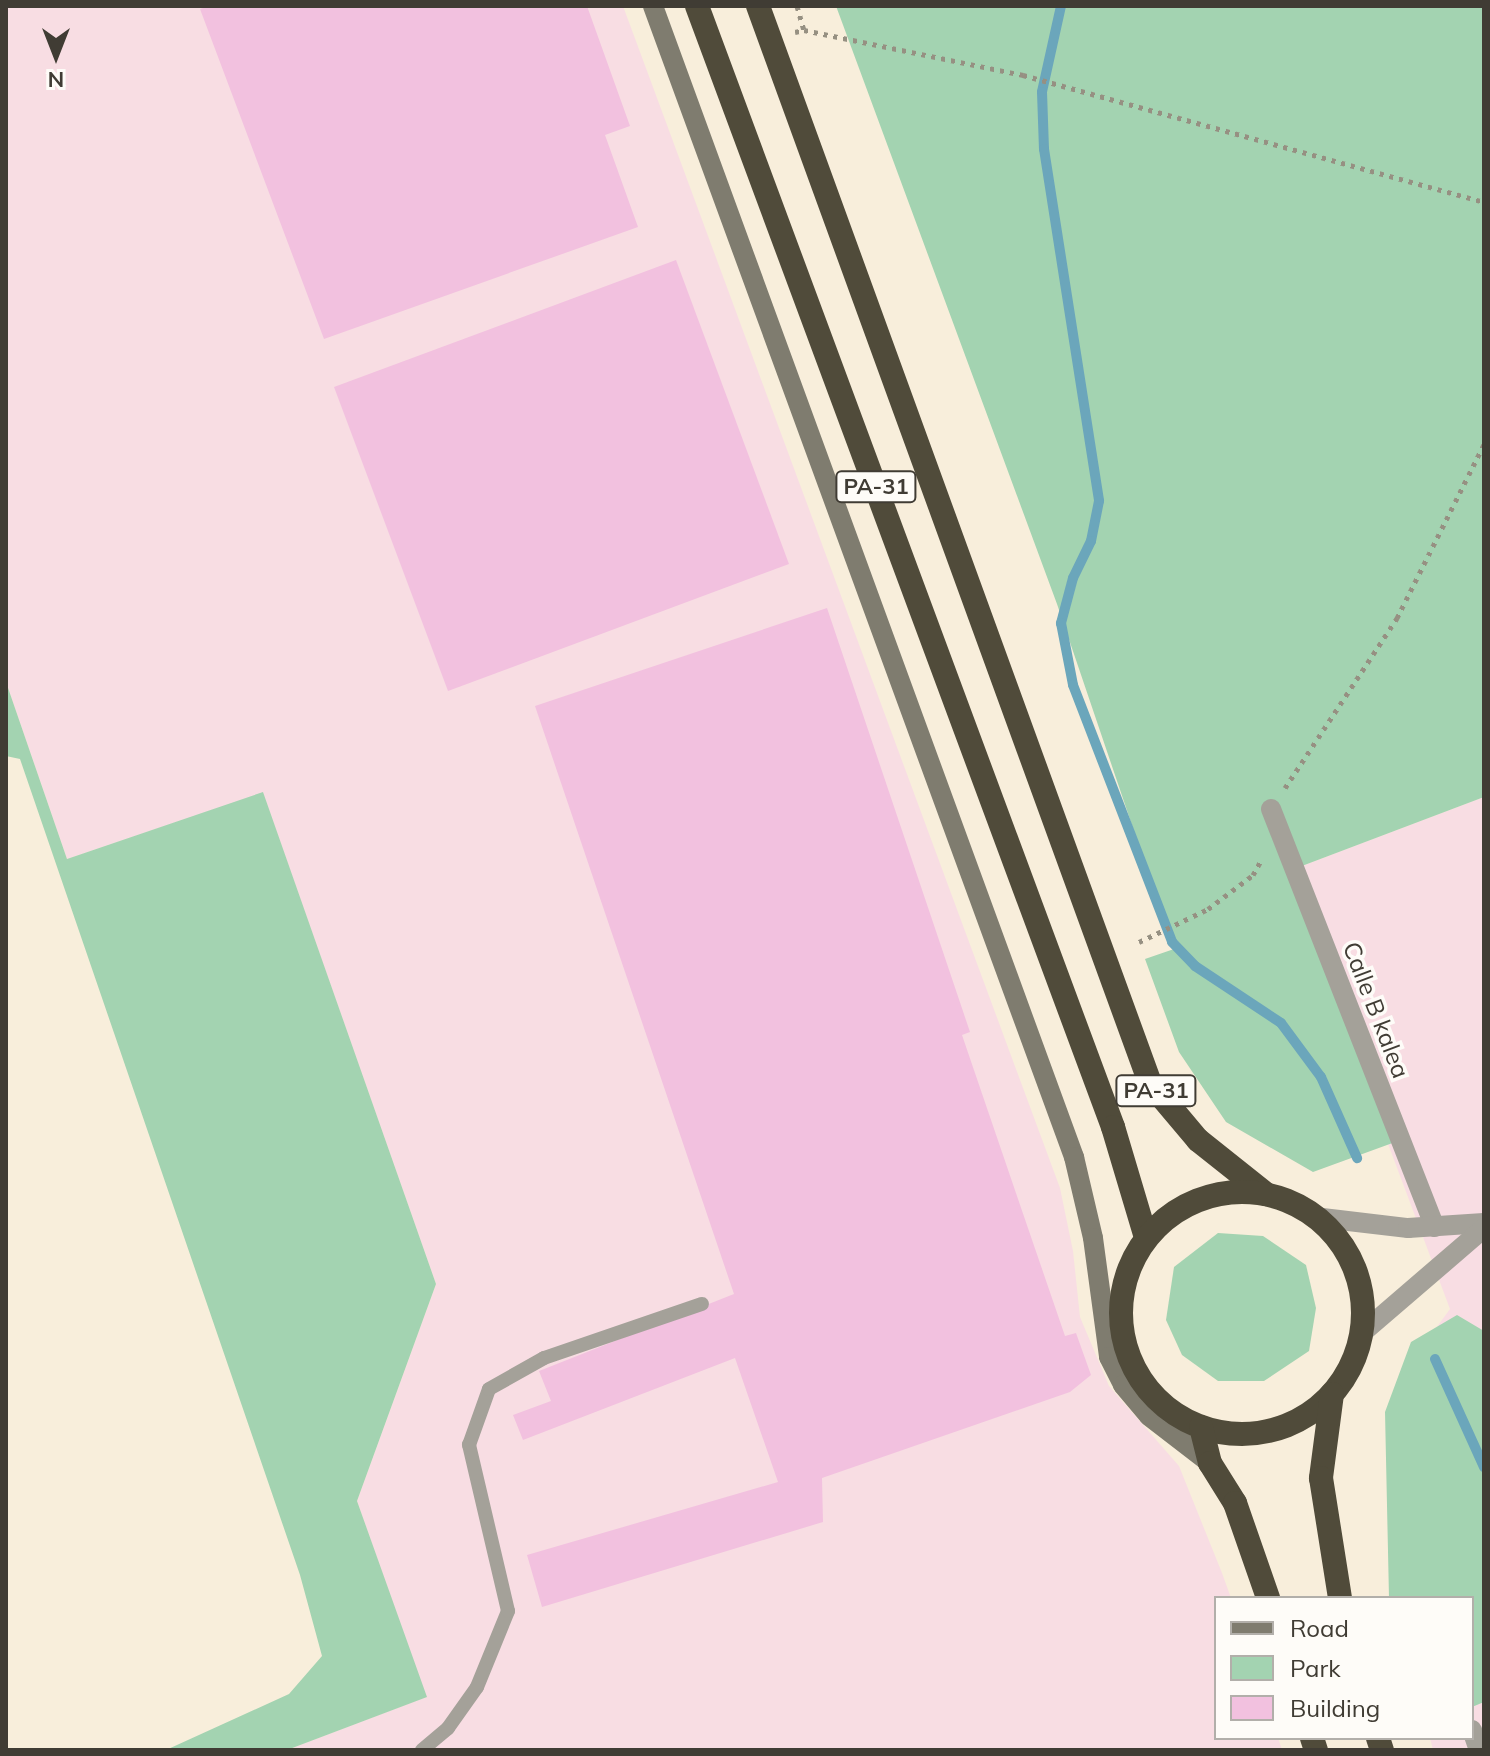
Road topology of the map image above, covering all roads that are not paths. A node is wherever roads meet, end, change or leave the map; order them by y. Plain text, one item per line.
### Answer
1 (653, 6) edge
2 (697, 6) edge
3 (758, 6) edge
4 (1271, 809) road end
5 (1266, 1194) junction
6 (1314, 1217) junction
7 (1484, 1225) edge
8 (1435, 1227) junction
9 (1146, 1238) junction
10 (702, 1304) dead end
11 (1362, 1333) junction
12 (1332, 1394) junction
13 (1201, 1427) junction
14 (1210, 1463) junction
15 (1267, 1596) edge
16 (1340, 1596) edge
17 (422, 1750) edge

1 - 14 street
2 - 9 highway, PA-31
3 - 5 highway, PA-31
4 - 8 street, Calle B kalea
5 - 6 highway, PA-31
5 - 9 highway, PA-31
6 - 8 street
6 - 11 highway, PA-31
7 - 8 street
7 - 11 street
9 - 13 highway, PA-31
10 - 17 lane
11 - 12 highway, PA-31
12 - 13 highway, PA-31
12 - 16 highway, PA-31
13 - 14 highway
14 - 15 highway

